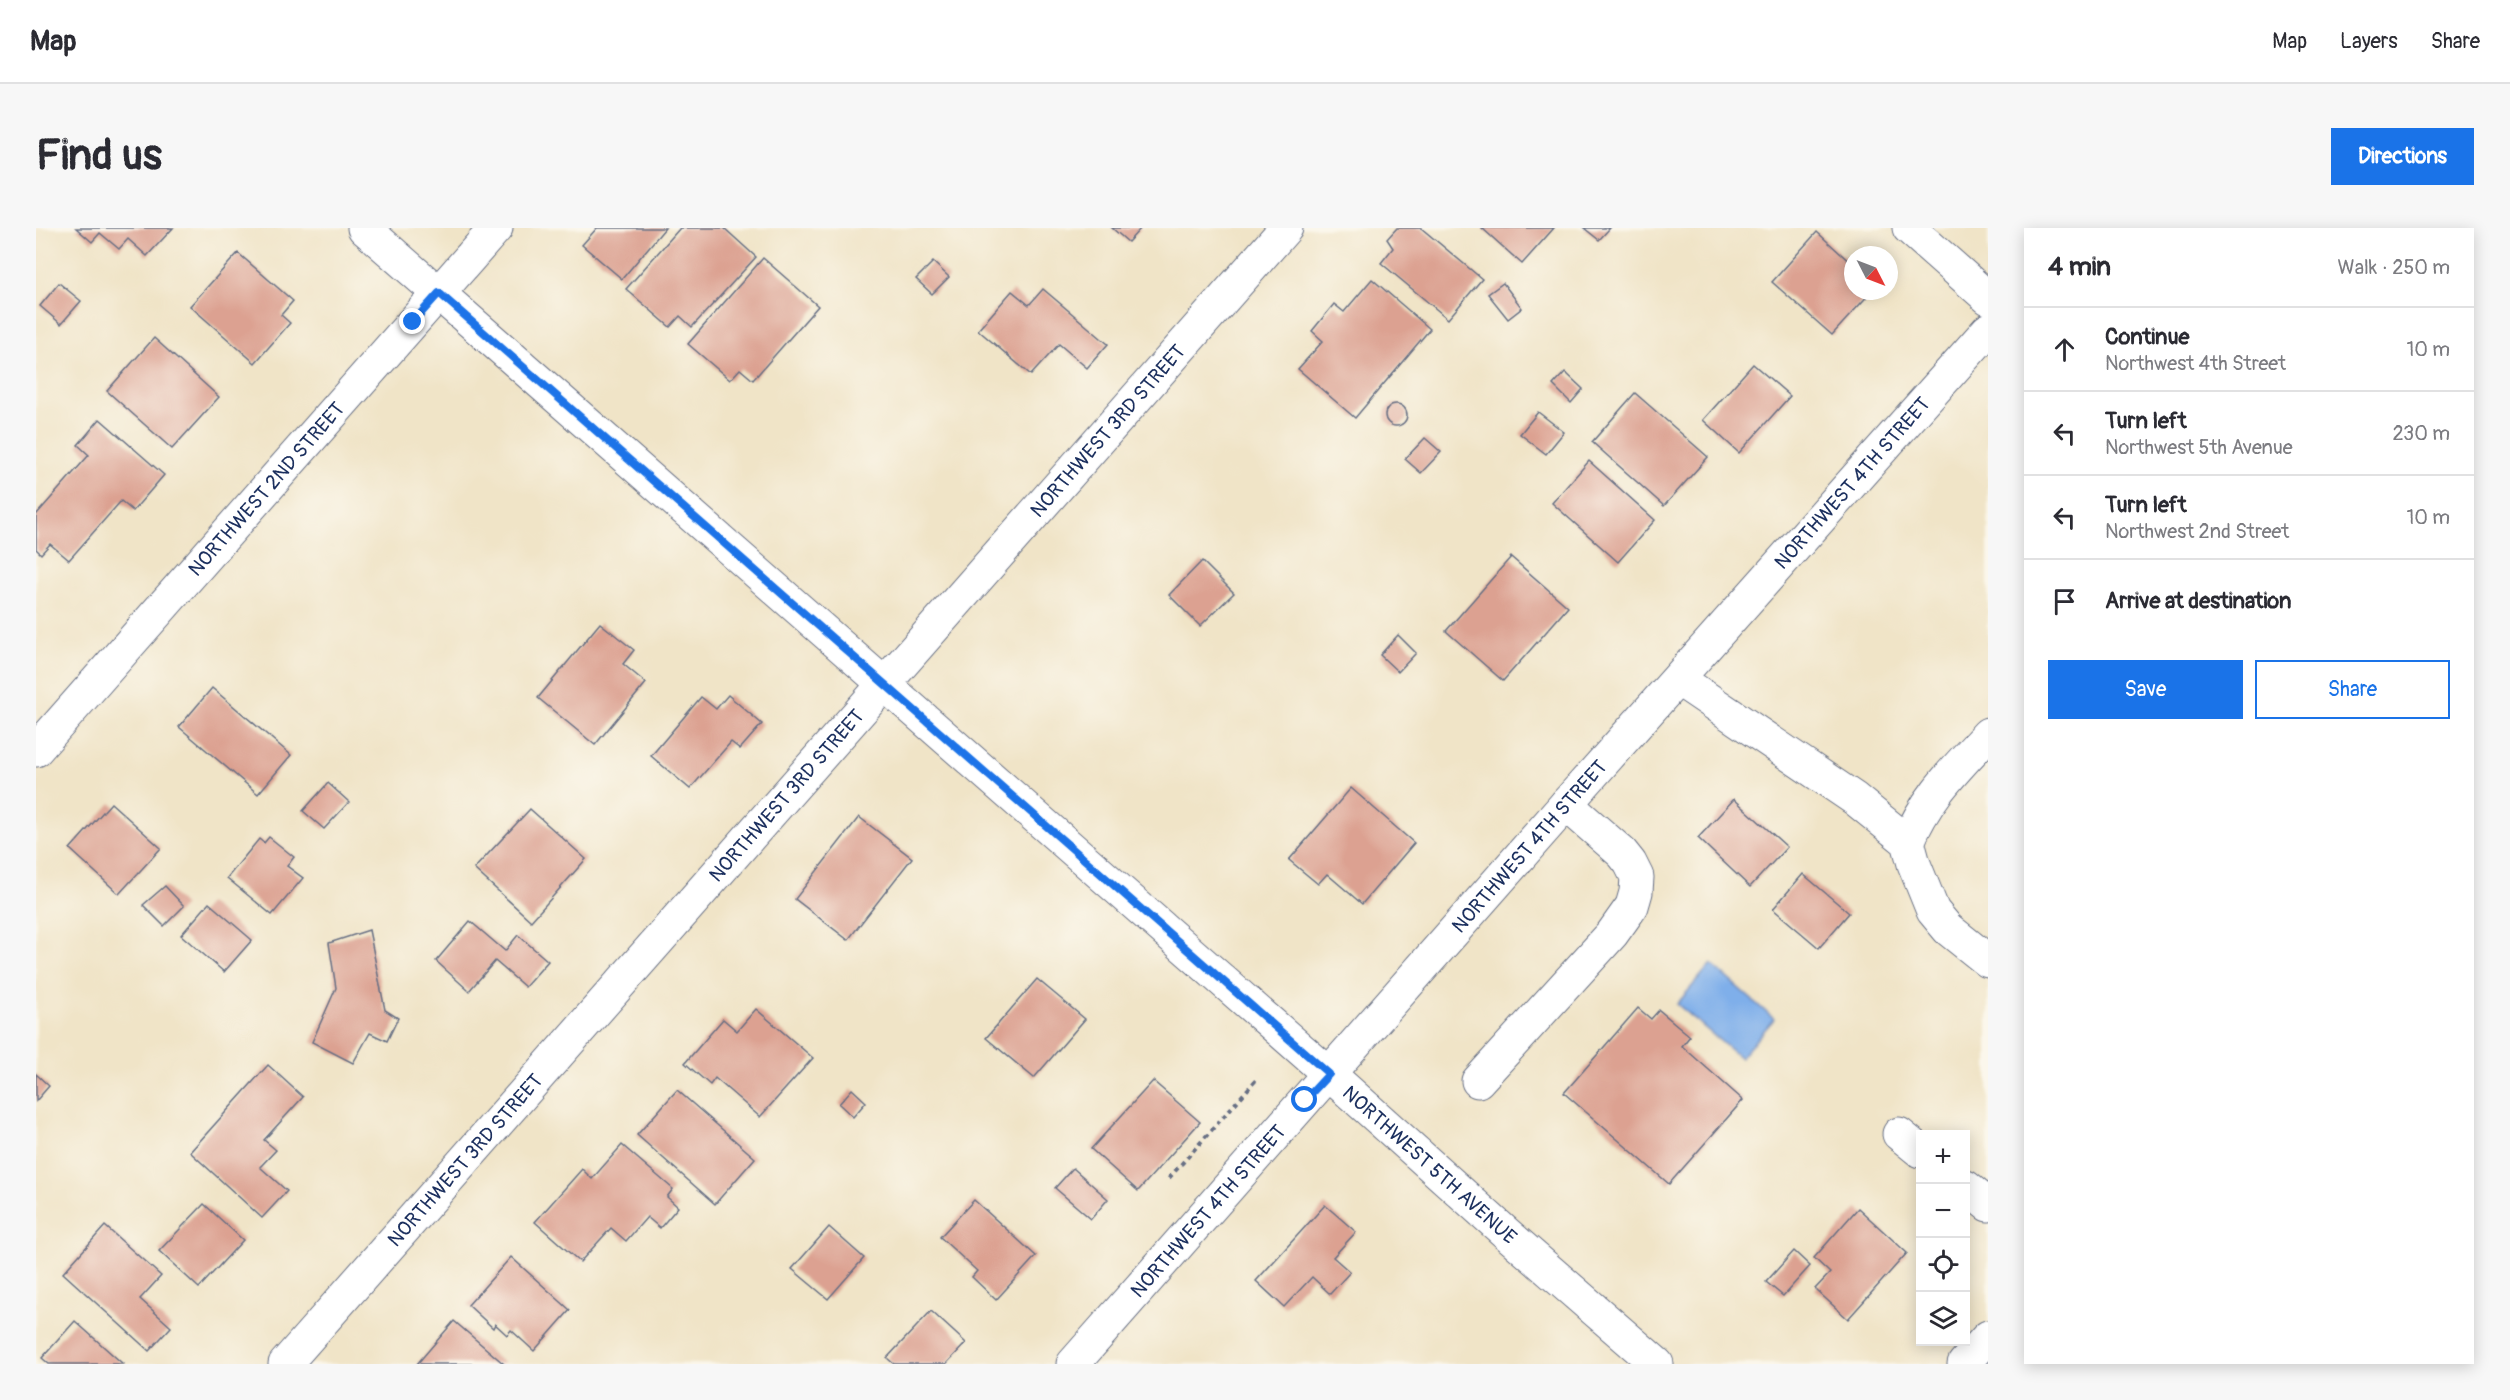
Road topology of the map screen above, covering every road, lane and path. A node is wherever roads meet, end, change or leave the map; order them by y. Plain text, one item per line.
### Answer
1 (364, 228) edge
2 (496, 228) edge
3 (1286, 228) edge
4 (1912, 229) edge
5 (439, 293) junction
6 (1988, 298) edge
7 (1988, 330) edge
8 (1678, 679) junction
9 (885, 685) junction
10 (1988, 734) edge
11 (36, 750) edge
12 (1566, 804) junction
13 (1908, 842) junction
14 (1988, 961) edge
15 (1329, 1074) junction
16 (1256, 1080) dead end
17 (1478, 1081) dead end
18 (1169, 1178) dead end
19 (1970, 1191) edge
20 (1988, 1205) edge
21 (1988, 1337) edge
22 (285, 1364) edge
23 (1073, 1364) edge
24 (1656, 1364) edge
25 (1964, 1364) edge

1 - 5 street, NORTHWEST 5TH AVENUE
2 - 5 street, NORTHWEST 2ND STREET
3 - 9 street, NORTHWEST 3RD STREET
4 - 6 street
5 - 9 street, NORTHWEST 5TH AVENUE
5 - 11 street, NORTHWEST 2ND STREET
7 - 8 street, NORTHWEST 4TH STREET
8 - 12 street, NORTHWEST 4TH STREET
8 - 13 street
9 - 15 street, NORTHWEST 5TH AVENUE
9 - 22 street, NORTHWEST 3RD STREET
10 - 13 street
12 - 15 street, NORTHWEST 4TH STREET
12 - 17 street
13 - 14 street
15 - 23 street, NORTHWEST 4TH STREET
15 - 24 street, NORTHWEST 5TH AVENUE
16 - 18 path
19 - 20 street
21 - 25 street

